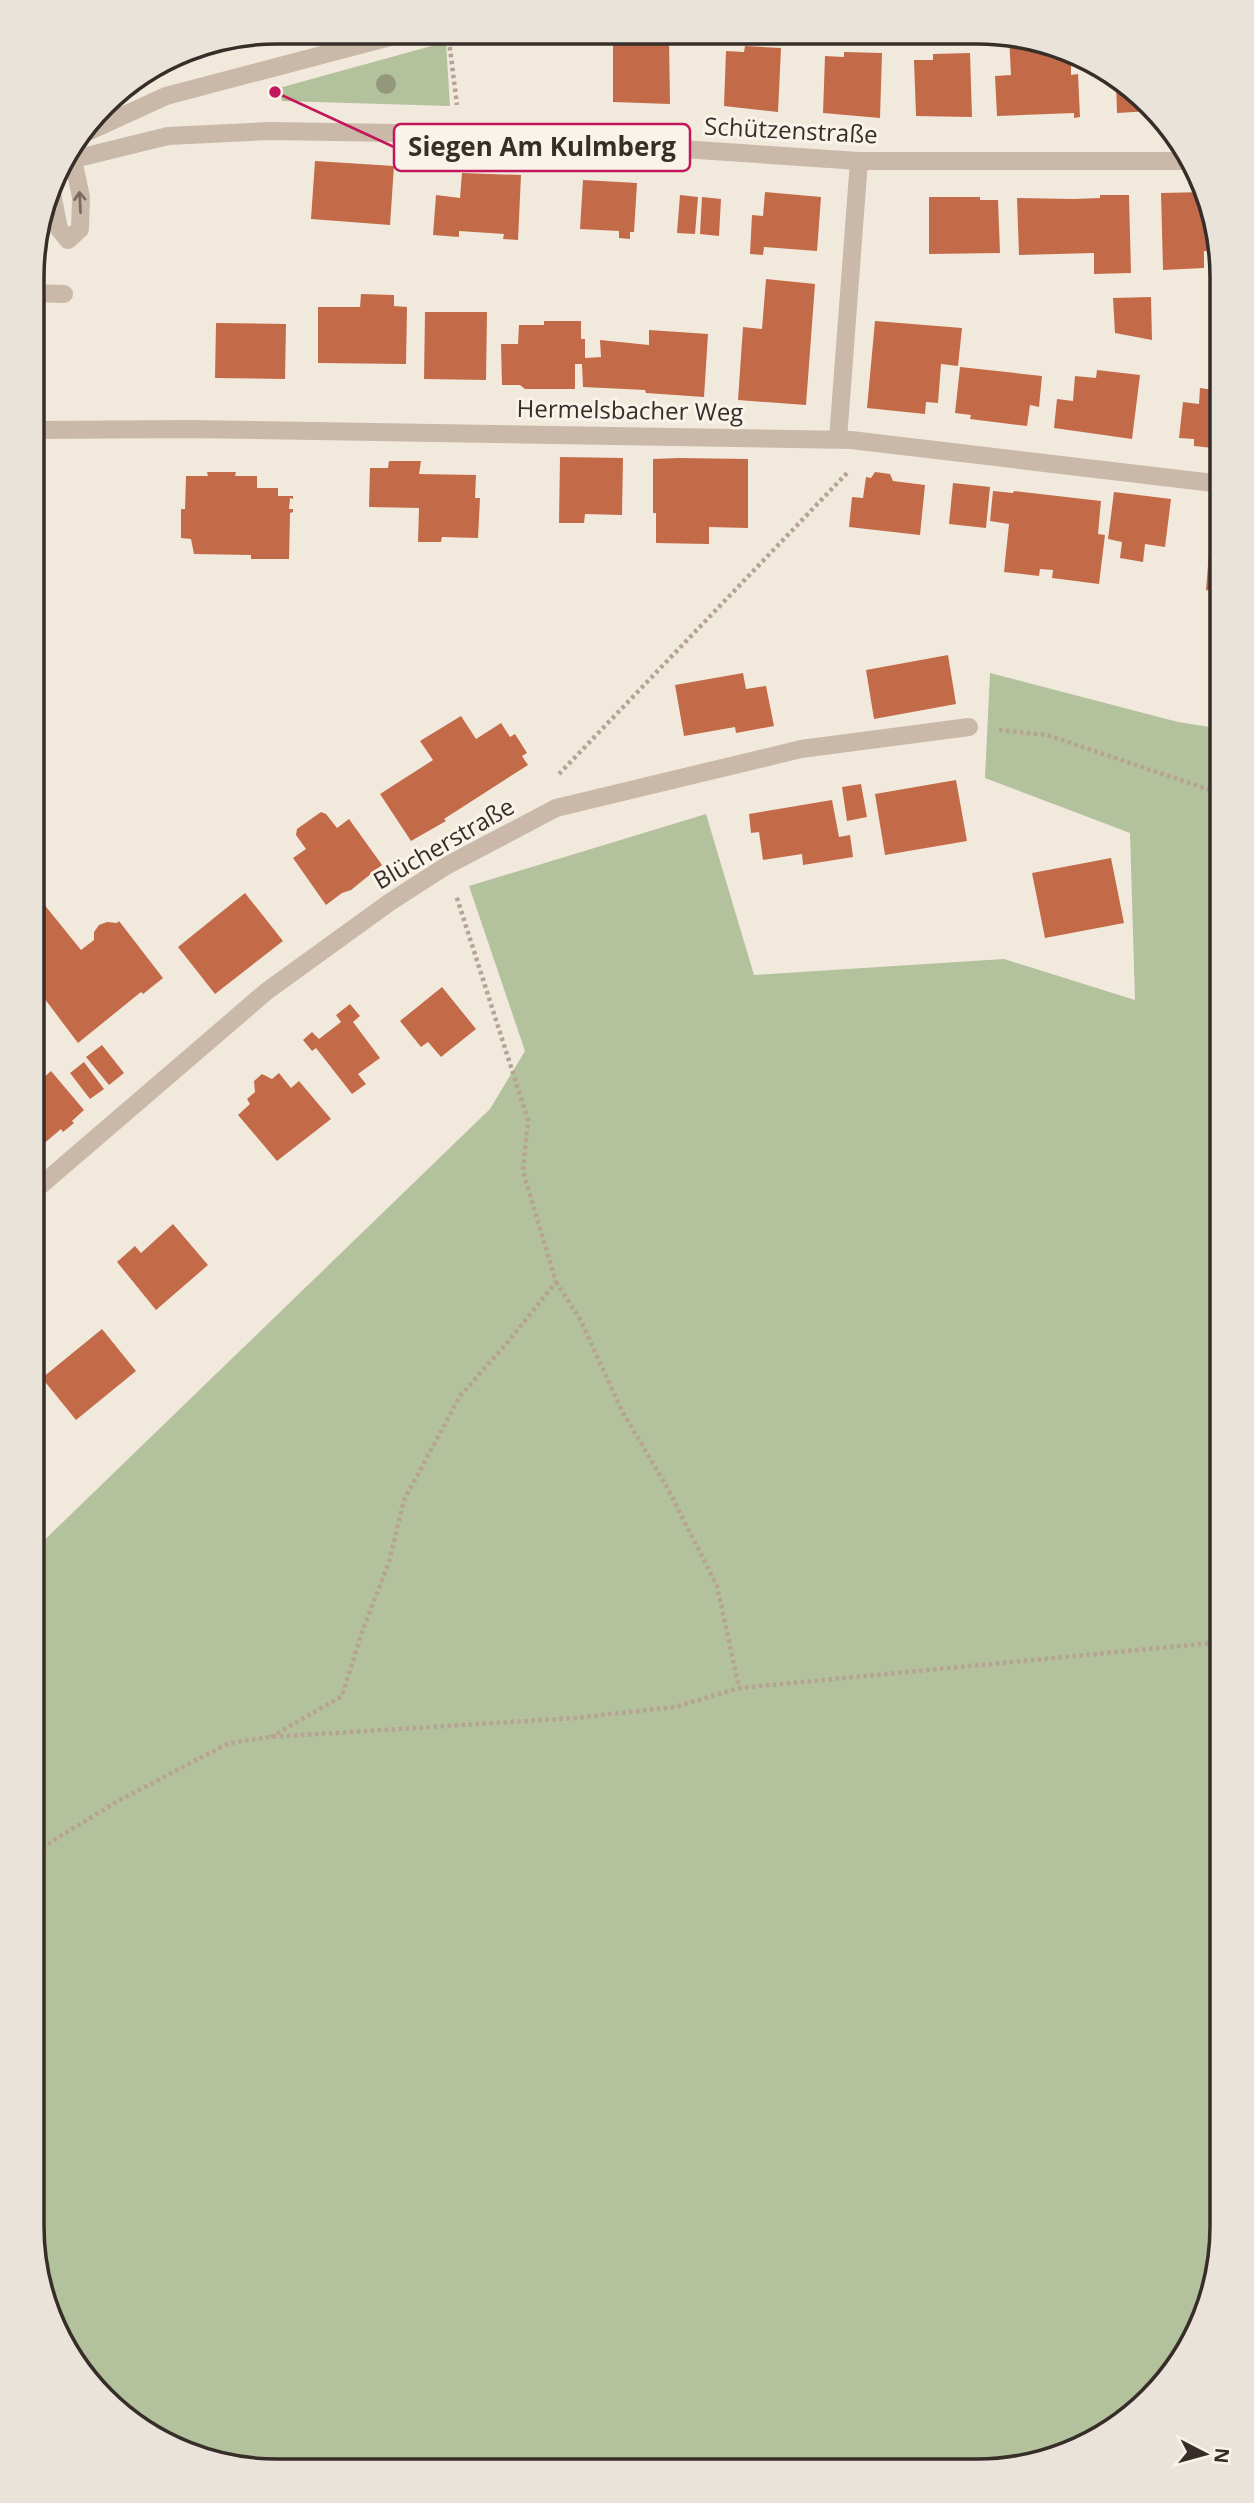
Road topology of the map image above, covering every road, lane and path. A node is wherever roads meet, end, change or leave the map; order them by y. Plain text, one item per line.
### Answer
1 (364, 44) edge
2 (449, 44) edge
3 (99, 126) edge
4 (461, 134) junction
5 (76, 158) edge
6 (859, 161) junction
7 (1179, 161) edge
8 (70, 170) edge
9 (55, 207) edge
10 (44, 293) edge
11 (64, 294) dead end
12 (44, 430) edge
13 (845, 439) junction
14 (1210, 483) edge
15 (969, 727) joint
16 (1210, 790) edge
17 (556, 808) junction
18 (460, 905) dead end
19 (44, 1183) edge
20 (556, 1282) junction
21 (1210, 1643) edge
22 (739, 1688) junction
23 (270, 1737) junction
24 (44, 1847) edge

1 - 3 street
2 - 4 path
4 - 5 street, Schützenstraße
4 - 6 street, Schützenstraße
6 - 7 street, Schützenstraße
6 - 13 street
9 -> 8 street
10 - 11 street
12 - 13 street, Hermelsbacher Weg
13 - 14 street, Hermelsbacher Weg
13 - 17 path
15 - 16 path
15 - 17 street, Blücherstraße
17 - 19 street, Blücherstraße
18 - 20 path
20 - 22 path
20 - 23 path
21 - 22 path
22 - 23 path
23 - 24 path

